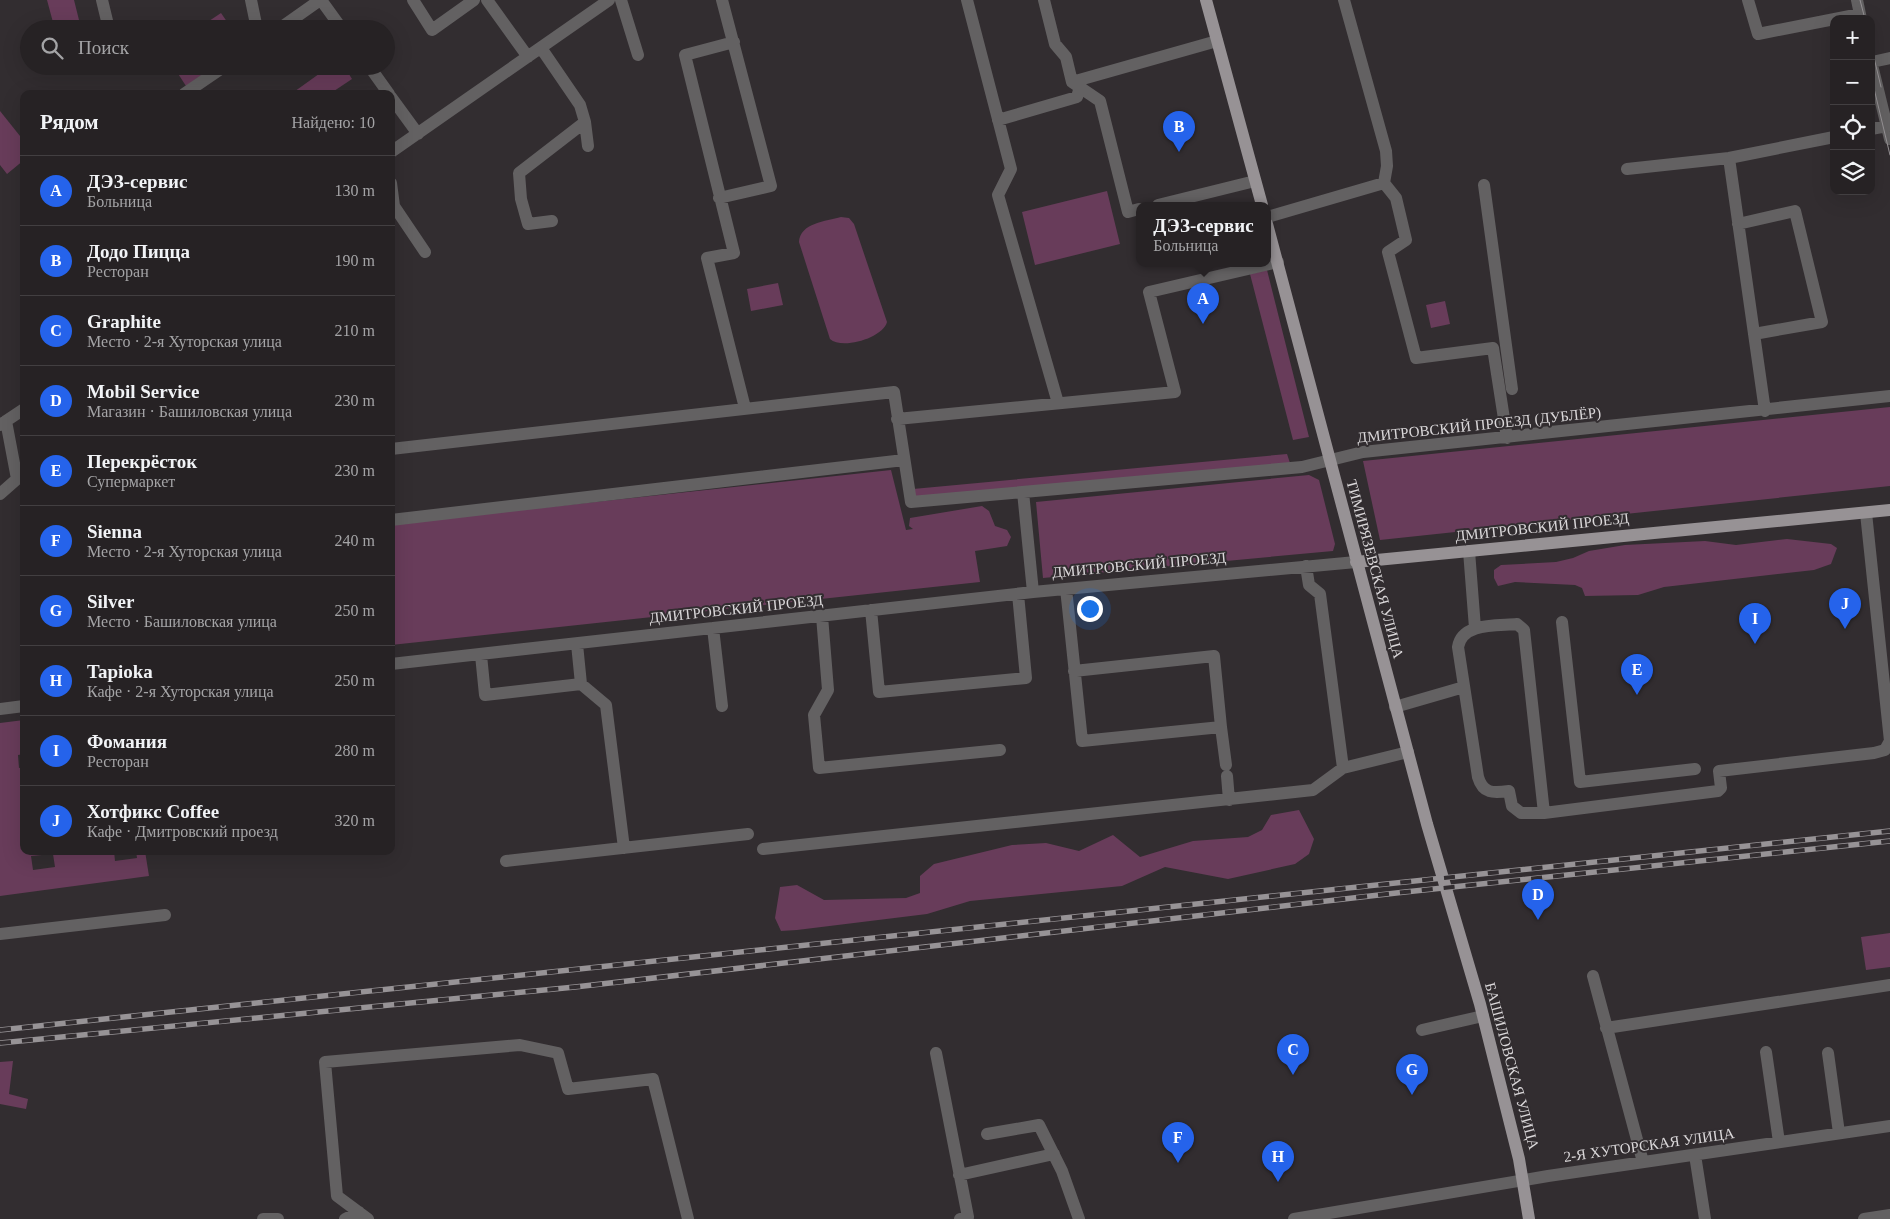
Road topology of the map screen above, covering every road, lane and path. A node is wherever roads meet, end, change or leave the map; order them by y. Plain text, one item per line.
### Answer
1 (102, 0) edge
2 (251, 0) edge
3 (320, 0) edge
4 (413, 0) edge
5 (474, 0) edge
6 (487, 0) edge
7 (609, 0) edge
8 (620, 0) edge
9 (722, 0) edge
10 (967, 0) edge
11 (1044, 0) edge
12 (1206, 0) edge
13 (1344, 0) edge
14 (1748, 0) edge
15 (1857, 0) edge
16 (1861, 15) edge
17 (107, 20) edge
18 (255, 20) edge
19 (292, 20) edge
20 (335, 20) edge
21 (1830, 21) edge
22 (1217, 41) junction
23 (734, 42) junction
24 (541, 48) junction
25 (638, 55) dead end
26 (528, 57) junction
27 (1890, 58) edge
28 (1875, 61) edge
29 (212, 75) edge
30 (376, 75) edge
31 (1875, 78) edge
32 (1076, 85) junction
33 (190, 90) edge
34 (386, 90) edge
35 (395, 102) edge
36 (998, 120) junction
37 (585, 122) junction
38 (1887, 126) junction
39 (1875, 128) edge
40 (418, 134) junction
41 (1830, 138) edge
42 (1890, 139) edge
43 (588, 146) dead end
44 (395, 149) edge
45 (1729, 158) junction
46 (1627, 169) dead end
47 (1255, 181) junction
48 (1384, 182) junction
49 (1484, 185) dead end
50 (719, 198) junction
51 (1212, 200) edge
52 (1190, 202) edge
53 (1261, 202) edge
54 (395, 207) edge
55 (1136, 210) edge
56 (1271, 216) edge
57 (552, 221) dead end
58 (1738, 224) junction
59 (1271, 238) edge
60 (425, 252) dead end
61 (1278, 262) junction
62 (1271, 263) edge
63 (1231, 268) edge
64 (1754, 334) junction
65 (1512, 389) dead end
66 (1890, 396) edge
67 (1058, 403) junction
68 (745, 408) junction
69 (1766, 411) junction
70 (20, 412) edge
71 (897, 419) junction
72 (3, 423) edge
73 (1507, 438) junction
74 (395, 449) edge
75 (904, 460) junction
76 (1329, 461) junction
77 (1023, 492) junction
78 (0, 494) edge
79 (1890, 510) edge
80 (1866, 513) junction
81 (395, 520) edge
82 (1469, 551) junction
83 (1356, 562) junction
84 (1306, 566) junction
85 (1066, 589) junction
86 (1033, 592) junction
87 (1018, 594) junction
88 (871, 610) junction
89 (822, 616) junction
90 (1562, 622) dead end
91 (713, 628) junction
92 (1475, 628) junction
93 (1885, 635) edge
94 (577, 644) junction
95 (481, 654) junction
96 (395, 664) edge
97 (1074, 671) junction
98 (581, 684) junction
99 (1464, 687) junction
100 (20, 706) edge
101 (722, 706) dead end
102 (1395, 707) junction
103 (0, 709) edge
104 (1222, 727) junction
105 (1000, 750) dead end
106 (1408, 752) junction
107 (1343, 768) junction
108 (1695, 769) dead end
109 (1229, 800) junction
110 (1544, 813) junction
111 (748, 834) dead end
112 (624, 848) junction
113 (763, 849) dead end
114 (506, 861) dead end
115 (165, 915) dead end
116 (1456, 922) joint
117 (0, 934) edge
118 (1593, 976) dead end
119 (1890, 985) edge
120 (1482, 1016) junction
121 (1606, 1028) junction
122 (1422, 1030) dead end
123 (1766, 1052) dead end
124 (936, 1053) dead end
125 (1828, 1053) dead end
126 (1890, 1126) edge
127 (987, 1134) dead end
128 (1839, 1134) junction
129 (1779, 1142) junction
130 (1054, 1154) junction
131 (1696, 1155) junction
132 (1643, 1162) junction
133 (959, 1175) junction
134 (1524, 1181) junction
135 (1890, 1215) edge
136 (363, 1216) edge
137 (263, 1219) edge
138 (278, 1219) edge
139 (345, 1219) edge
140 (688, 1219) edge
141 (960, 1219) edge
142 (1079, 1219) edge
143 (1294, 1219) edge
144 (1528, 1219) edge
145 (1705, 1219) edge
146 (1864, 1219) edge

1 - 17 street
2 - 18 street
3 - 19 street
3 - 20 street
4 - 5 street
6 - 26 street
7 - 24 street
8 - 25 street
9 - 23 street
10 - 36 street
11 - 32 street
12 - 22 main road
13 - 48 street
14 - 21 street
15 - 16 street
22 - 32 street
22 - 47 main road
23 - 50 street
23 - 50 street
24 - 26 street
24 - 37 street
26 - 40 street
27 - 28 street
29 - 33 street
30 - 34 street
31 - 38 street
32 - 36 street
32 - 55 street
35 - 40 street
36 - 67 street
37 - 43 street
37 - 57 street
38 - 39 street
38 - 42 street
40 - 44 street
41 - 45 street
45 - 46 street
45 - 58 street
47 - 51 street
47 - 53 main road
48 - 56 street
48 - 73 street
49 - 65 street
50 - 68 street
51 - 52 street
54 - 60 street
58 - 64 street
58 - 64 street
59 - 61 main road, ТИМИРЯЗЕВСКАЯ УЛИЦА
61 - 62 street
61 - 76 main road, ТИМИРЯЗЕВСКАЯ УЛИЦА
63 - 67 street
64 - 69 street
66 - 69 street, ДМИТРОВСКИЙ ПРОЕЗД (ДУБЛЁР)
67 - 71 street
68 - 71 street
68 - 74 street
69 - 73 street, ДМИТРОВСКИЙ ПРОЕЗД (ДУБЛЁР)
70 - 72 street
71 - 75 street
72 - 78 street
73 - 76 street, ДМИТРОВСКИЙ ПРОЕЗД (ДУБЛЁР)
75 - 77 street, ДМИТРОВСКИЙ ПРОЕЗД (ДУБЛЁР)
75 - 81 street
76 - 77 street, ДМИТРОВСКИЙ ПРОЕЗД (ДУБЛЁР)
76 - 83 main road, ТИМИРЯЗЕВСКАЯ УЛИЦА
77 - 86 street
79 - 80 main road, ДМИТРОВСКИЙ ПРОЕЗД
80 - 82 main road, ДМИТРОВСКИЙ ПРОЕЗД
80 - 93 street
82 - 83 main road, ДМИТРОВСКИЙ ПРОЕЗД
82 - 92 street
83 - 84 street, ДМИТРОВСКИЙ ПРОЕЗД
83 - 102 main road, ТИМИРЯЗЕВСКАЯ УЛИЦА
84 - 85 street, ДМИТРОВСКИЙ ПРОЕЗД
84 - 107 street
85 - 86 street, ДМИТРОВСКИЙ ПРОЕЗД
85 - 97 street
86 - 87 street, ДМИТРОВСКИЙ ПРОЕЗД
87 - 88 street, ДМИТРОВСКИЙ ПРОЕЗД
87 - 88 street
88 - 89 street, ДМИТРОВСКИЙ ПРОЕЗД
89 - 91 street, ДМИТРОВСКИЙ ПРОЕЗД
89 - 105 street
90 - 108 street
91 - 94 street, ДМИТРОВСКИЙ ПРОЕЗД
91 - 101 street
92 - 99 street
92 - 110 street
93 - 110 street
94 - 95 street, ДМИТРОВСКИЙ ПРОЕЗД
94 - 98 street
95 - 96 street, ДМИТРОВСКИЙ ПРОЕЗД
95 - 98 street
97 - 104 street
97 - 104 street
98 - 112 street
99 - 102 street
99 - 110 street
100 - 103 street
102 - 106 main road, ТИМИРЯЗЕВСКАЯ УЛИЦА
104 - 109 street
106 - 107 street
106 - 116 main road, ТИМИРЯЗЕВСКАЯ УЛИЦА
107 - 109 street
109 - 113 street
111 - 112 street
112 - 114 street
115 - 117 street
116 - 120 main road, БАШИЛОВСКАЯ УЛИЦА
118 - 121 street
119 - 121 street
120 - 122 street
120 - 134 main road, БАШИЛОВСКАЯ УЛИЦА
121 - 132 street
123 - 129 street
124 - 133 street
125 - 128 street
126 - 128 street, 2-Я ХУТОРСКАЯ УЛИЦА
127 - 130 street
128 - 129 street, 2-Я ХУТОРСКАЯ УЛИЦА
129 - 131 street, 2-Я ХУТОРСКАЯ УЛИЦА
130 - 133 street
130 - 142 street
131 - 132 street, 2-Я ХУТОРСКАЯ УЛИЦА
131 - 145 street
132 - 134 street, 2-Я ХУТОРСКАЯ УЛИЦА
133 - 141 street
134 - 143 street, 2-Я ХУТОРСКАЯ УЛИЦА
134 - 144 main road, БАШИЛОВСКАЯ УЛИЦА
135 - 146 street
136 - 139 street
136 - 140 street
137 - 138 street

